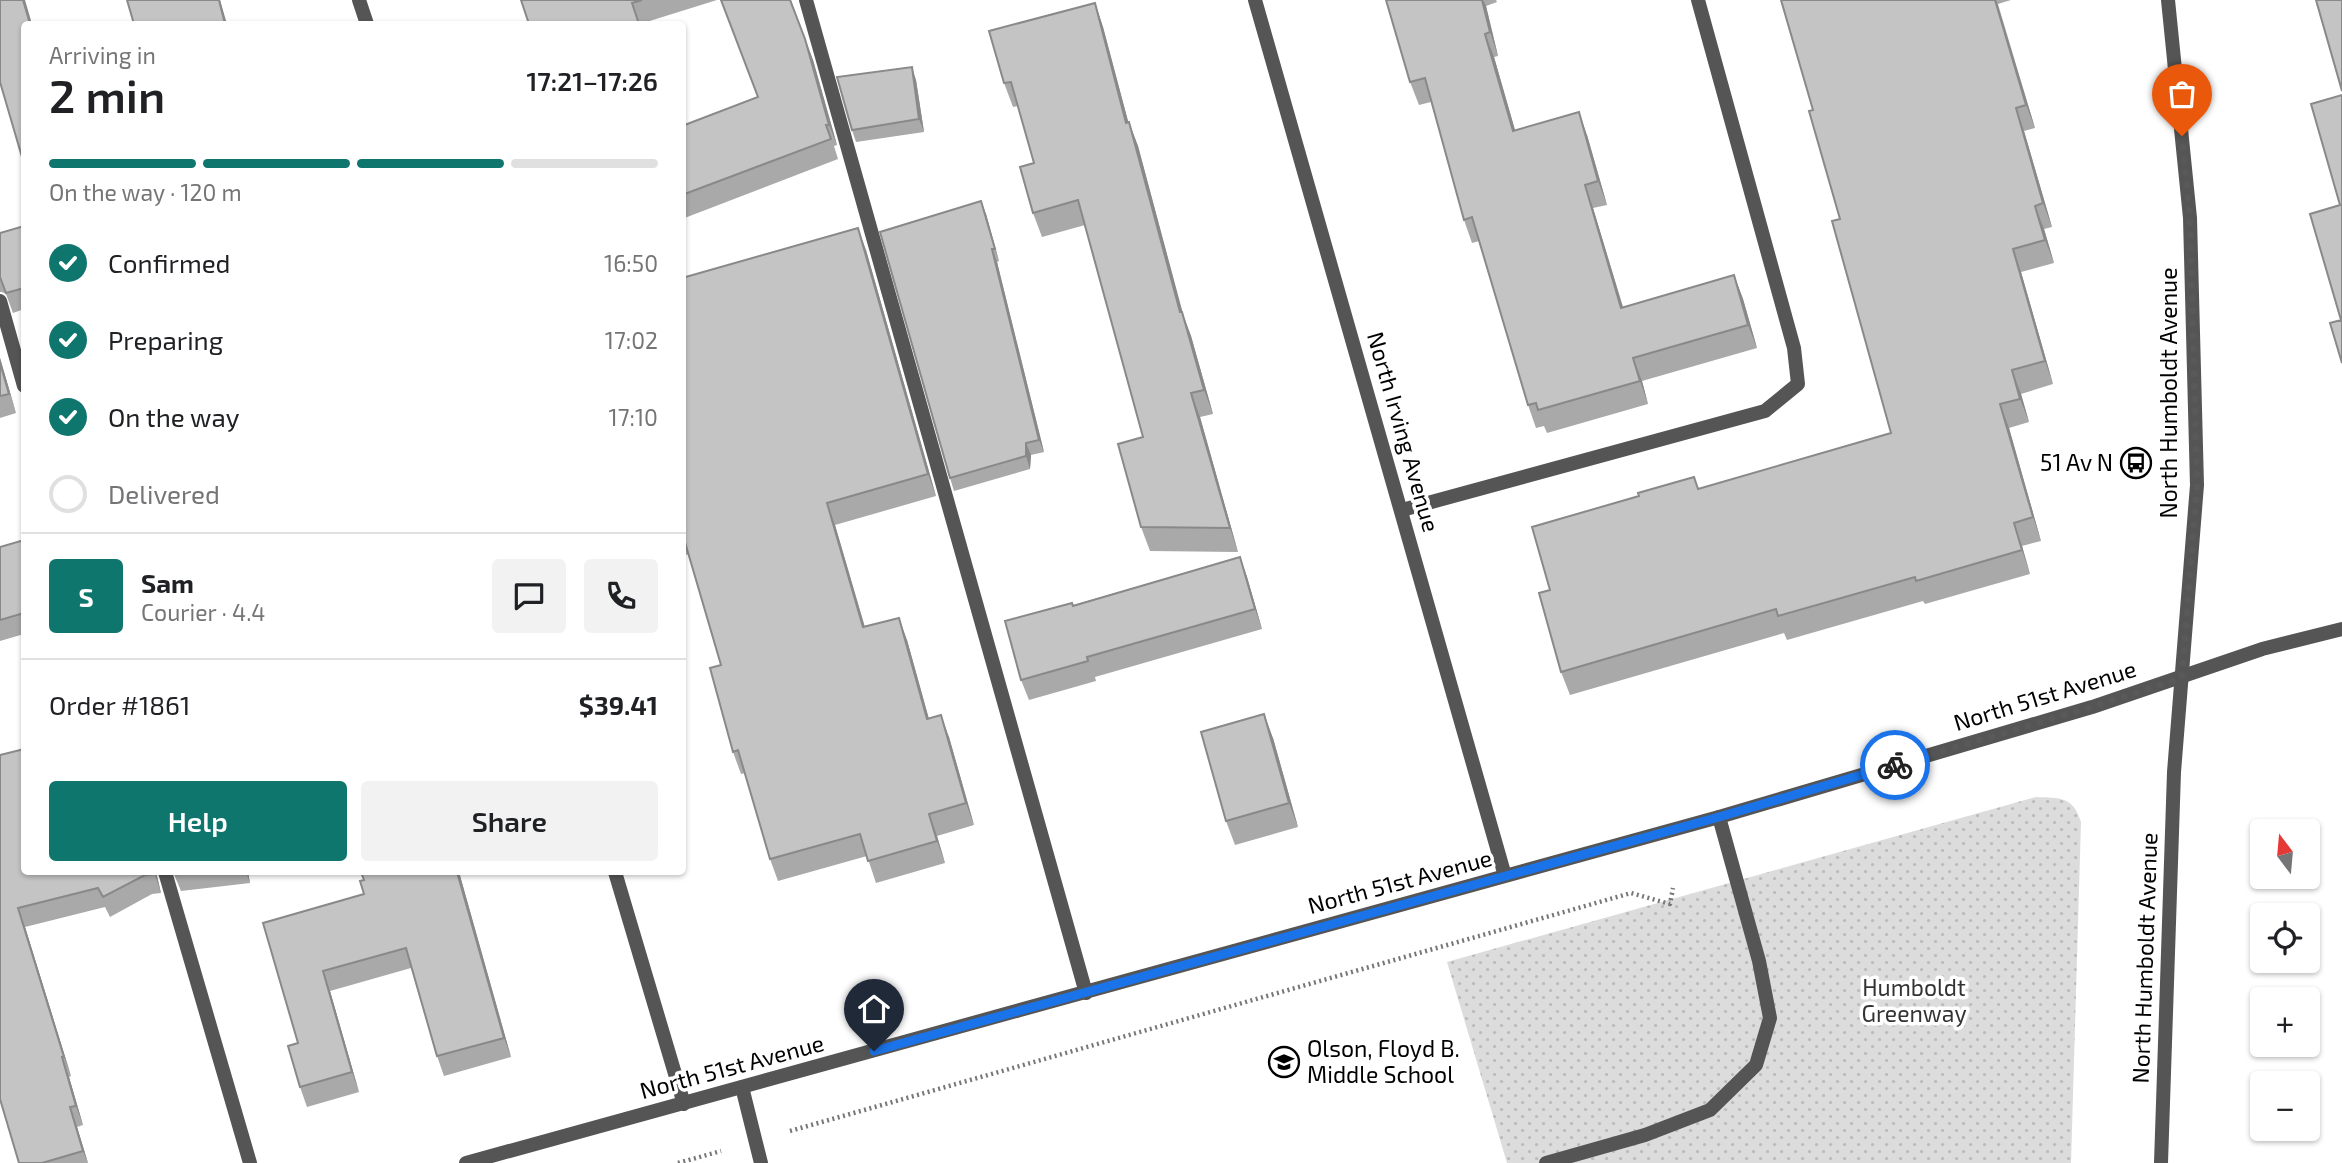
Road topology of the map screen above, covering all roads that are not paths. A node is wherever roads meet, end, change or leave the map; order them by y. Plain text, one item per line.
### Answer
1 (359, 0) edge
2 (806, 0) edge
3 (1255, 0) edge
4 (1698, 0) edge
5 (2168, 0) edge
6 (365, 21) edge
7 (0, 301) edge
8 (21, 375) edge
9 (1402, 510) junction
10 (2342, 629) edge
11 (2182, 678) junction
12 (1719, 817) junction
13 (166, 875) edge
14 (616, 875) edge
15 (1505, 876) junction
16 (1086, 993) junction
17 (742, 1087) junction
18 (684, 1104) junction
19 (250, 1163) edge
20 (466, 1163) edge
21 (761, 1163) edge
22 (1546, 1163) edge
23 (2161, 1163) edge

1 - 6 street
2 - 16 street
3 - 9 street, North Irving Avenue
4 - 9 street
5 - 11 street, North Humboldt Avenue
7 - 8 street
9 - 15 street, North Irving Avenue
10 - 11 street, North 51st Avenue
11 - 12 street, North 51st Avenue
11 - 23 street, North Humboldt Avenue
12 - 15 street, North 51st Avenue
12 - 22 street
13 - 19 street
14 - 18 street
15 - 16 street, North 51st Avenue
16 - 17 street, North 51st Avenue
17 - 18 street, North 51st Avenue
17 - 21 street
18 - 20 street, North 51st Avenue

